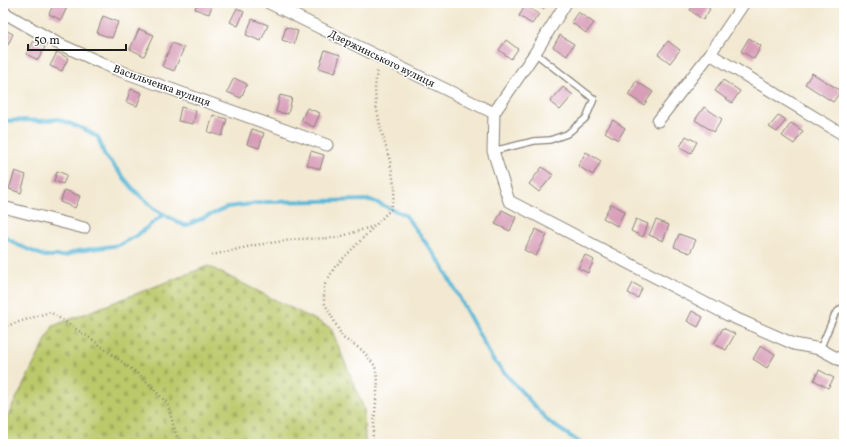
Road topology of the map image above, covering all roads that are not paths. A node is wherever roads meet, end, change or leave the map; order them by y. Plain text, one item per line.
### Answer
1 (269, 3) edge
2 (566, 3) edge
3 (744, 3) edge
4 (3, 12) edge
5 (535, 54) junction
6 (710, 54) junction
7 (494, 113) junction
8 (658, 121) dead end
9 (844, 135) edge
10 (327, 145) dead end
11 (493, 151) junction
12 (3, 207) edge
13 (84, 228) dead end
14 (844, 306) edge
15 (820, 349) junction
16 (844, 362) edge

1 - 7 street, Дзержинського вулиця
2 - 5 street
3 - 6 street
4 - 10 street, Васильченка вулиця
5 - 7 street
5 - 11 lane
6 - 8 street
6 - 9 street
7 - 11 street
11 - 15 street
12 - 13 street
14 - 15 lane
15 - 16 street

